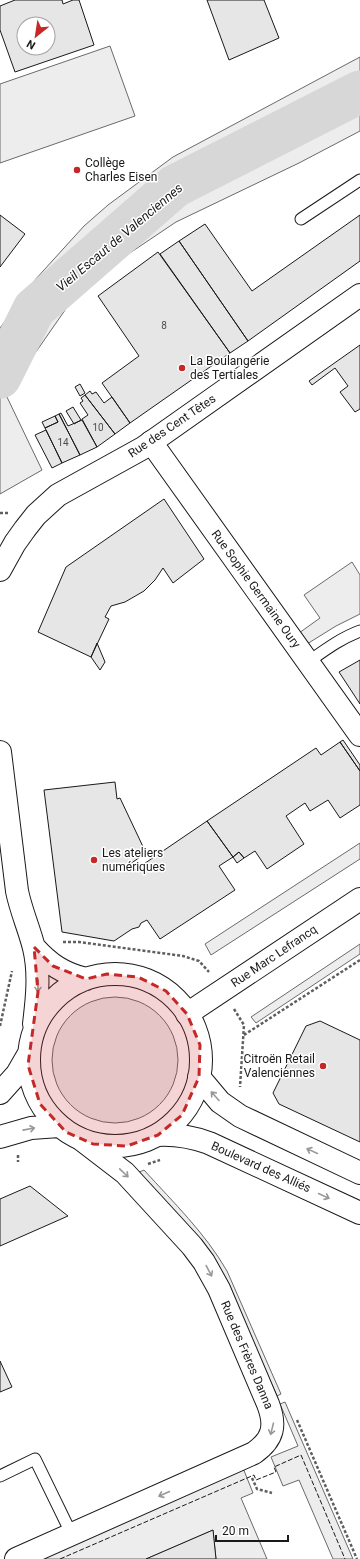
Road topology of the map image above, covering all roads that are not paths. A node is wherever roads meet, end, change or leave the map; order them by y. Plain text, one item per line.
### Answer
1 (360, 180) edge
2 (301, 220) dead end
3 (360, 295) edge
4 (151, 442) junction
5 (0, 570) edge
6 (360, 631) edge
7 (308, 662) junction
8 (360, 735) edge
9 (0, 752) edge
10 (360, 899) edge
11 (34, 948) junction
12 (86, 979) junction
13 (187, 1014) junction
14 (33, 1032) junction
15 (28, 1055) junction
16 (199, 1077) junction
17 (0, 1093) edge
18 (59, 1126) junction
19 (158, 1135) junction
20 (0, 1137) edge
21 (82, 1140) junction
22 (360, 1173) edge
23 (360, 1212) edge
24 (0, 1476) edge
25 (72, 1535) junction
26 (16, 1559) edge

1 - 2 lane
3 - 4 main road, Rue des Cent Têtes
4 - 5 main road, Rue des Cent Têtes
4 - 7 main road, Rue Sophie Germaine Oury
6 - 7 lane
7 - 8 main road, Rue Sophie Germaine Oury
9 - 11 main road
10 - 13 main road, Rue Marc Lefrancq
11 - 12 main road
11 -> 14 main road
12 - 13 main road
12 - 14 main road
13 - 16 main road
14 - 15 main road
15 - 17 main road
15 - 18 main road
16 - 19 main road
22 -> 16 main road
20 -> 18 main road
18 - 21 main road
19 - 21 main road
19 -> 23 main road, Boulevard des Alliés
21 -> 25 main road, Rue des Frères Danna
24 - 25 lane
25 - 26 main road, Rue des Frères Danna

